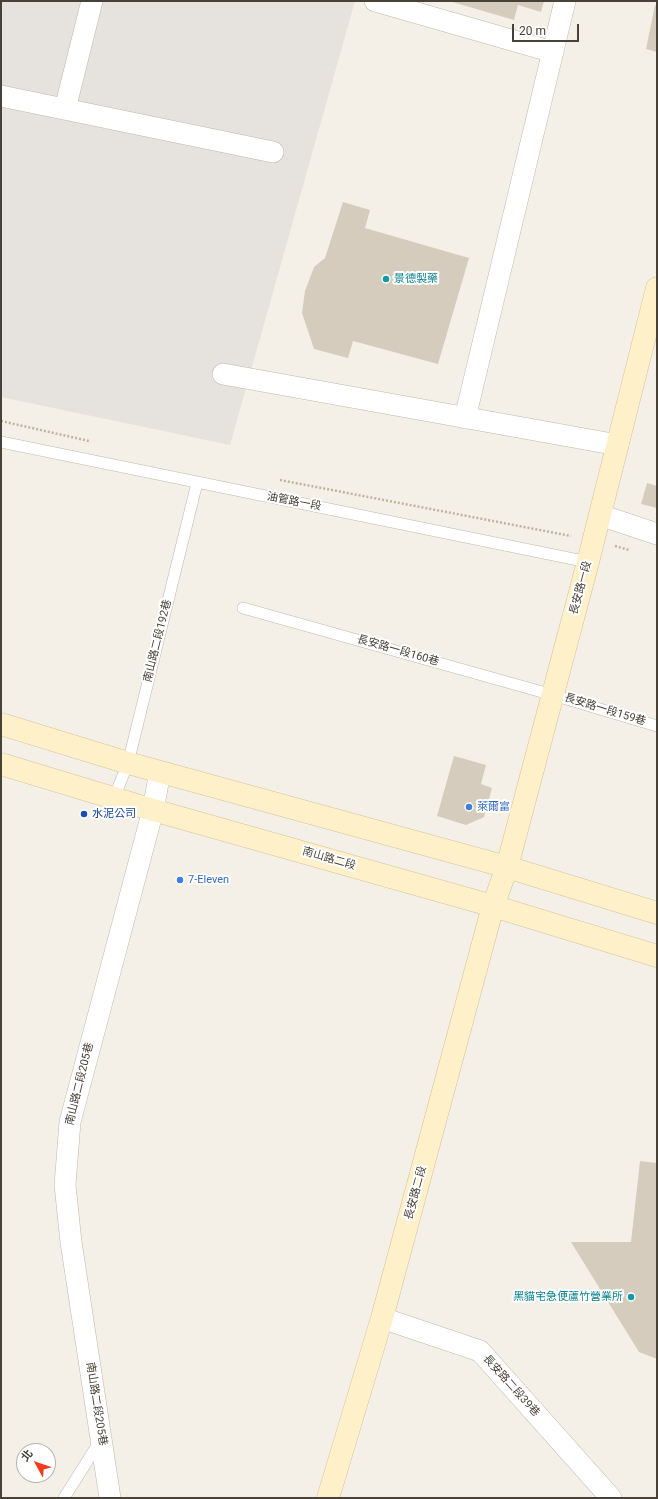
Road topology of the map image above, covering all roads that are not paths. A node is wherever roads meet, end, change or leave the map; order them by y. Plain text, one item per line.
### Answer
1 (92, 1) edge
2 (375, 1) edge
3 (565, 1) edge
4 (553, 52) junction
5 (1, 96) edge
6 (65, 109) junction
7 (273, 152) dead end
8 (657, 288) edge
9 (223, 374) dead end
10 (465, 418) junction
11 (1, 442) edge
12 (618, 444) junction
13 (197, 483) junction
14 (600, 515) junction
15 (657, 534) edge
16 (588, 562) junction
17 (243, 608) dead end
18 (553, 695) junction
19 (1, 724) edge
20 (657, 726) edge
21 (128, 763) junction
22 (1, 764) edge
23 (160, 772) junction
24 (114, 798) junction
25 (153, 810) junction
26 (500, 886) junction
27 (657, 913) edge
28 (657, 956) edge
29 (382, 1318) junction
30 (102, 1439) junction
31 (64, 1498) edge
32 (110, 1498) edge
33 (328, 1498) edge
34 (611, 1498) edge

1 - 6 street
2 - 4 street
3 - 4 street
4 - 10 street
5 - 6 street
6 - 7 street
8 - 12 street, 長安路一段
9 - 10 street
10 - 12 street
11 - 13 lane, 油管路一段
12 - 14 street, 長安路一段
13 - 16 lane, 油管路一段
13 - 21 lane, 南山路二段192巷
14 - 15 street
14 - 16 street, 長安路一段
16 - 18 street, 長安路一段
17 - 18 lane, 長安路一段160巷
18 - 20 lane, 長安路一段159巷
18 - 26 street, 長安路一段
19 - 21 street, 南山路二段
21 - 23 street, 南山路二段
21 - 24 lane, 南山路二段192巷
22 - 24 street, 南山路二段
23 - 25 street, 南山路二段205巷
23 - 26 street, 南山路二段
24 - 25 street, 南山路二段
25 - 26 street, 南山路二段
25 - 30 street, 南山路二段205巷
26 - 27 street, 南山路二段
26 - 28 street, 南山路二段
26 - 29 street, 長安路二段
29 - 33 street, 長安路二段
29 - 34 street, 長安路二段39巷
30 - 31 lane
30 - 32 street, 南山路二段205巷

